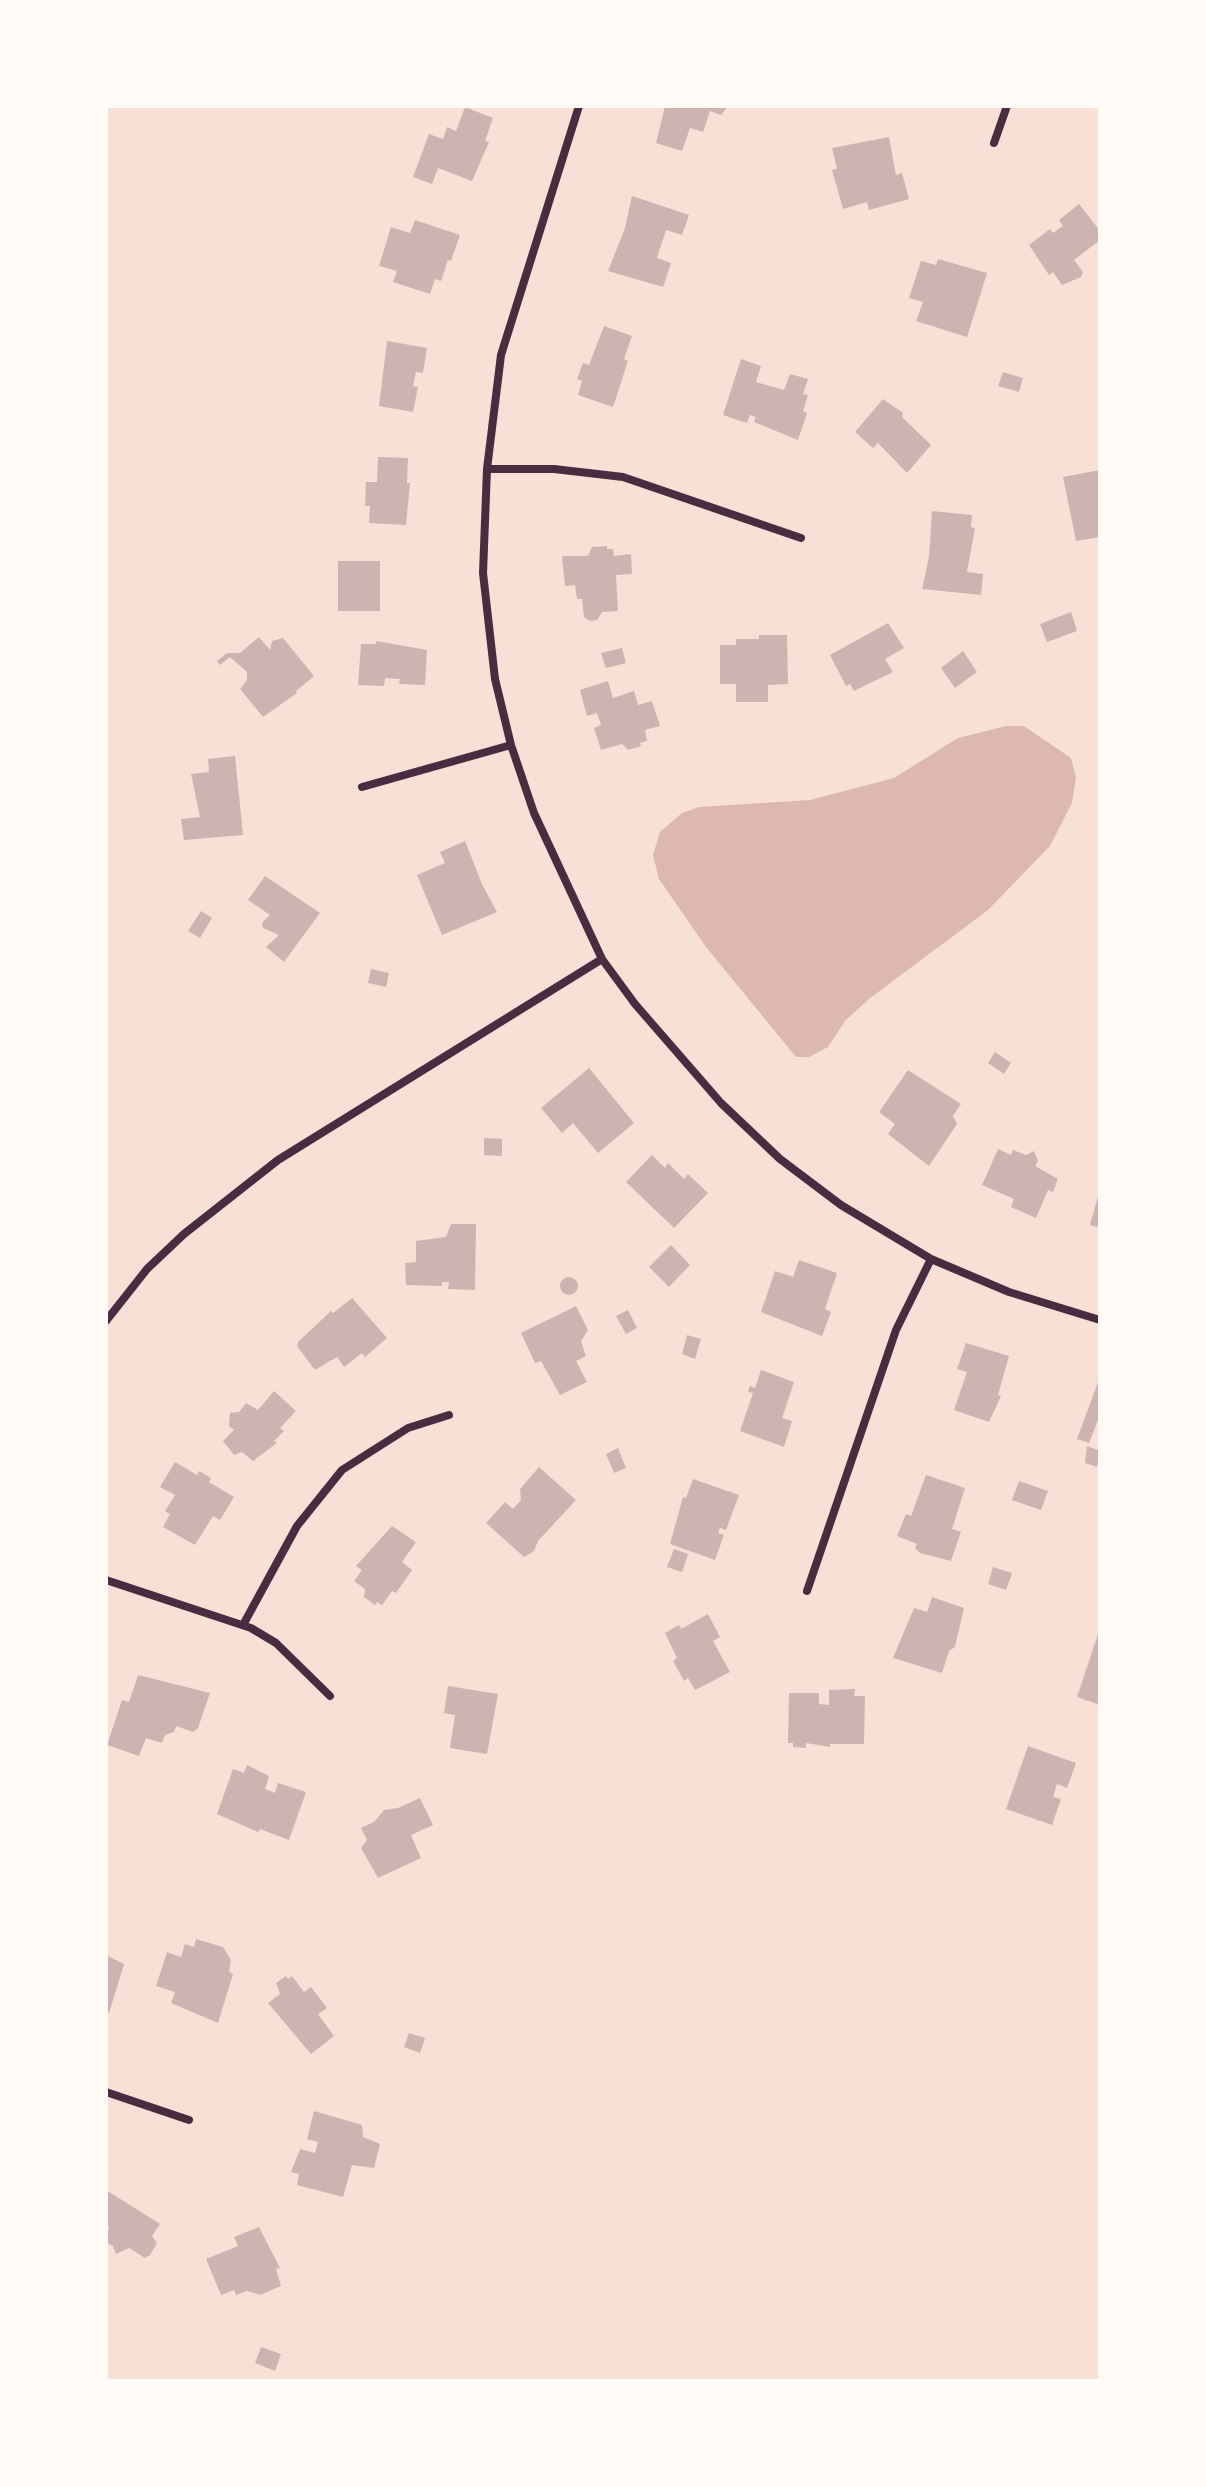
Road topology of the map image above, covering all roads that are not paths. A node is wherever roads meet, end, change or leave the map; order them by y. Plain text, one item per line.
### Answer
1 (579, 106) edge
2 (1007, 106) edge
3 (994, 143) dead end
4 (487, 469) junction
5 (801, 538) dead end
6 (511, 745) junction
7 (362, 787) dead end
8 (602, 959) junction
9 (931, 1259) junction
10 (1100, 1320) edge
11 (106, 1321) edge
12 (449, 1415) dead end
13 (106, 1580) edge
14 (807, 1591) dead end
15 (243, 1625) junction
16 (330, 1696) dead end
17 (106, 2092) edge
18 (189, 2120) dead end

1 - 4 street
2 - 3 street
4 - 5 street
4 - 6 street
6 - 7 street
6 - 8 street
8 - 9 street
8 - 11 street
9 - 10 street
9 - 14 street
12 - 15 street
13 - 15 street
15 - 16 street
17 - 18 street

